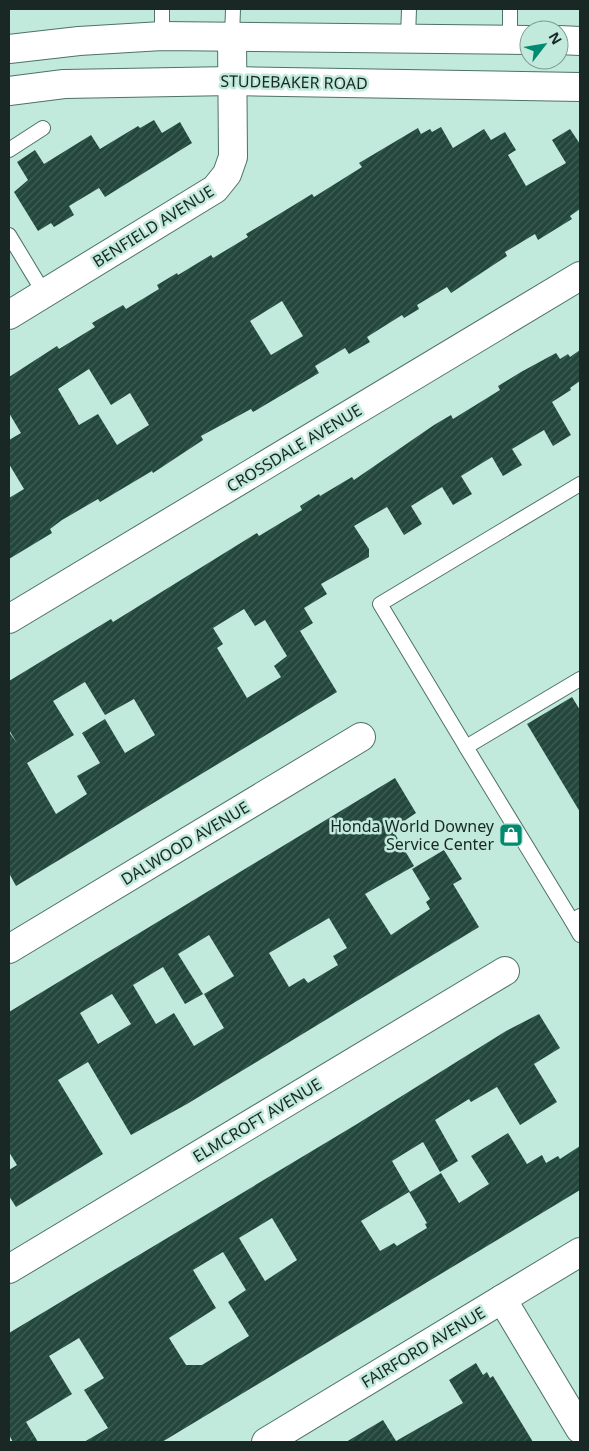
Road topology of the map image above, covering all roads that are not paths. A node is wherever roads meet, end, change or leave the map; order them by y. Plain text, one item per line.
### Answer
1 (162, 9) edge
2 (233, 9) edge
3 (409, 9) edge
4 (510, 9) edge
5 (162, 36) junction
6 (232, 37) junction
7 (408, 37) junction
8 (519, 39) edge
9 (9, 49) edge
10 (232, 81) junction
11 (580, 87) edge
12 (9, 92) edge
13 (43, 128) dead end
14 (9, 150) edge
15 (9, 235) edge
16 (580, 276) edge
17 (44, 293) junction
18 (9, 315) edge
19 (580, 484) edge
20 (9, 619) edge
21 (580, 679) edge
22 (361, 737) dead end
23 (466, 747) junction
24 (576, 918) edge
25 (580, 935) edge
26 (9, 949) edge
27 (505, 971) dead end
28 (580, 1252) edge
29 (9, 1270) edge
30 (502, 1300) junction
31 (580, 1429) edge
32 (273, 1440) edge

1 - 5 lane
2 - 6 lane
3 - 7 lane
4 - 8 lane
5 - 6 street
5 - 9 street
6 - 7 street
6 - 10 street, BENFIELD AVENUE
7 - 8 street
10 - 11 street, STUDEBAKER ROAD
10 - 12 street, STUDEBAKER ROAD
10 - 17 street, BENFIELD AVENUE
13 - 14 lane
15 - 17 lane
16 - 20 street, CROSSDALE AVENUE
17 - 18 street, BENFIELD AVENUE
19 - 23 lane
21 - 23 lane
22 - 26 street, DALWOOD AVENUE
23 - 24 lane
24 - 25 lane
27 - 29 street, ELMCROFT AVENUE
28 - 30 street, FAIRFORD AVENUE
30 - 31 street
30 - 32 street, FAIRFORD AVENUE

